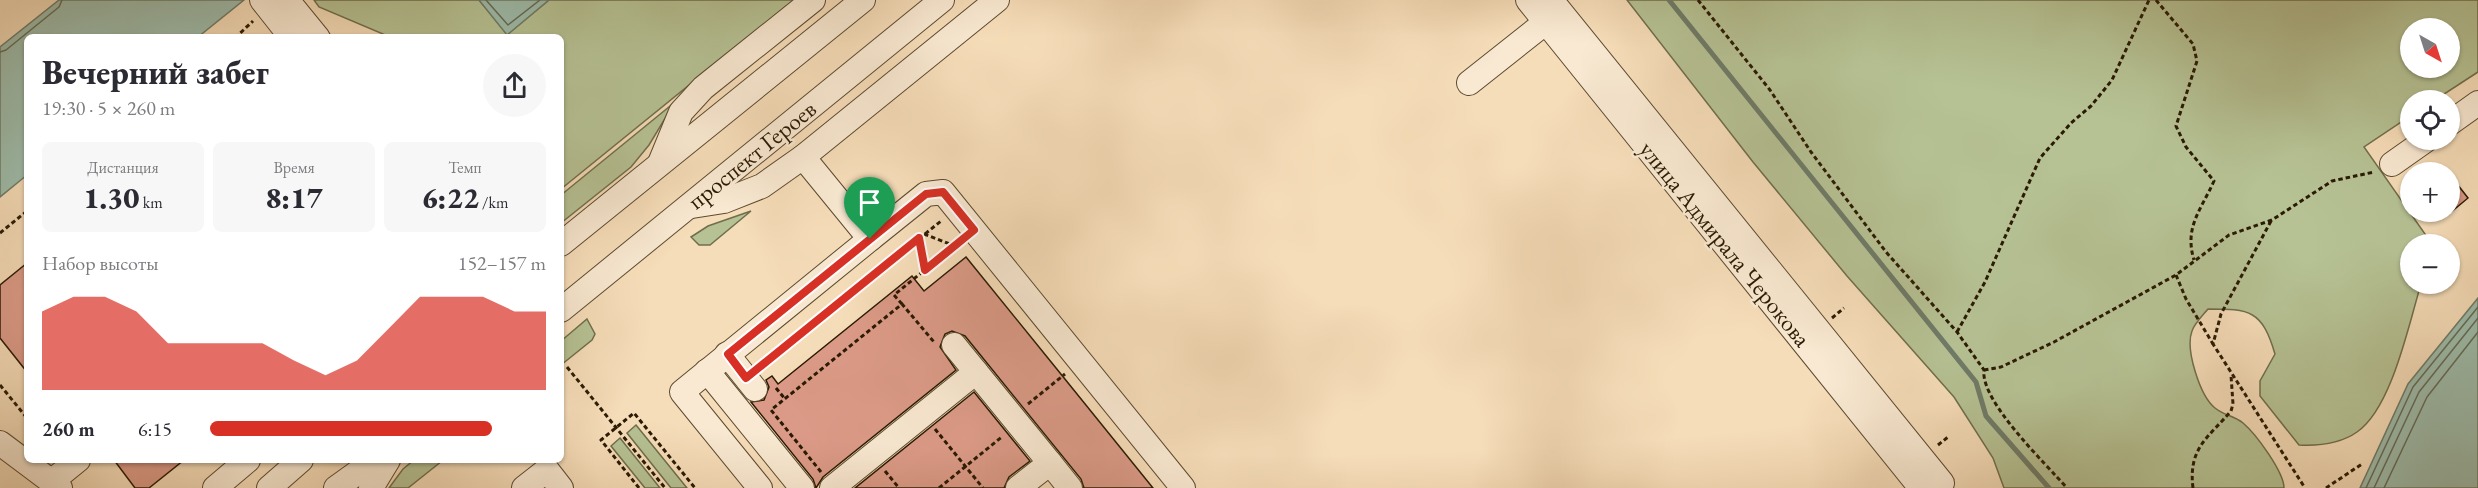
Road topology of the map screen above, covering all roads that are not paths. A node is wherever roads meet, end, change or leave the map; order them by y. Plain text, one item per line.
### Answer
1 (287, 0) edge
2 (813, 0) edge
3 (863, 0) edge
4 (942, 0) edge
5 (997, 0) edge
6 (1528, 0) edge
7 (260, 9) edge
8 (1548, 11) edge
9 (288, 34) edge
10 (315, 34) edge
11 (1469, 82) dead end
12 (2478, 103) edge
13 (2460, 116) edge
14 (2412, 150) edge
15 (803, 157) junction
16 (2392, 164) road end
17 (659, 166) junction
18 (689, 206) junction
19 (870, 239) junction
20 (564, 242) edge
21 (564, 308) edge
22 (954, 345) road end
23 (718, 362) junction
24 (976, 372) junction
25 (750, 388) road end
26 (0, 443) edge
27 (24, 456) edge
28 (32, 463) edge
29 (75, 463) edge
30 (245, 463) edge
31 (298, 463) edge
32 (371, 463) edge
33 (386, 463) edge
34 (1050, 463) junction
35 (56, 485) edge
36 (1933, 486) edge
37 (216, 488) edge
38 (269, 488) edge
39 (336, 488) edge
40 (371, 488) edge
41 (524, 488) edge
42 (561, 488) edge
43 (760, 488) edge
44 (802, 488) edge
45 (833, 488) edge
46 (1018, 488) edge
47 (1070, 488) edge
48 (1183, 488) edge

1 - 10 street
2 - 17 street
3 - 17 street, проспект Героев
4 - 18 street, проспект Героев
5 - 15 street
6 - 8 street, улица Адмирала Черокова
7 - 9 street
8 - 11 street
8 - 36 street, улица Адмирала Черокова
12 - 13 street
14 - 16 street
15 - 18 street
15 - 19 street
17 - 20 street, проспект Героев
18 - 21 street, проспект Героев
19 - 23 street
19 - 48 street
22 - 24 street
23 - 25 street
23 - 43 street
23 - 44 street
24 - 34 street
24 - 45 street
26 - 27 street
28 - 35 street
29 - 35 street
30 - 37 street
31 - 38 street
32 - 39 street
33 - 40 street
34 - 46 street
34 - 47 street
41 - 42 street

